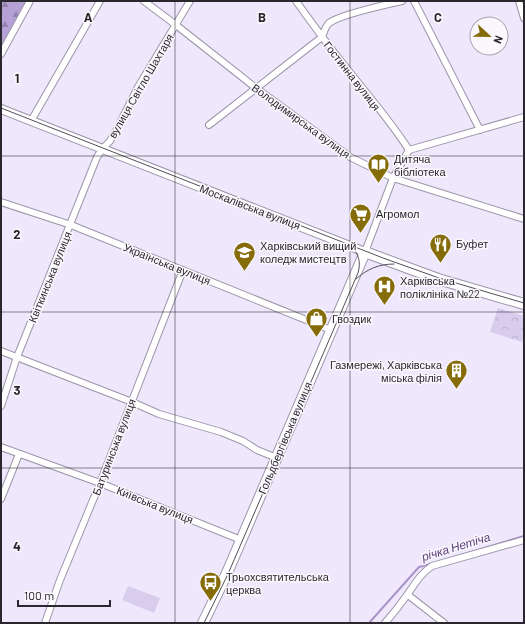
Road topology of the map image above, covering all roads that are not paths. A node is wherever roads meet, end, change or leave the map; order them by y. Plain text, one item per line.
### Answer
1 (30, 1) edge
2 (100, 1) edge
3 (144, 1) edge
4 (190, 1) edge
5 (296, 1) edge
6 (402, 1) edge
7 (414, 1) edge
8 (519, 1) edge
9 (524, 18) edge
10 (176, 24) junction
11 (322, 37) junction
12 (1, 54) edge
13 (256, 88) junction
14 (1, 109) edge
15 (524, 117) edge
16 (31, 121) junction
17 (209, 125) dead end
18 (480, 130) junction
19 (102, 149) junction
20 (409, 150) junction
21 (393, 178) junction
22 (1, 202) edge
23 (524, 219) edge
24 (70, 225) junction
25 (365, 252) junction
26 (183, 270) junction
27 (524, 304) edge
28 (331, 330) junction
29 (1, 351) edge
30 (17, 358) junction
31 (132, 402) junction
32 (1, 406) edge
33 (1, 447) edge
34 (19, 454) junction
35 (276, 458) junction
36 (100, 483) junction
37 (1, 499) edge
38 (241, 540) junction
39 (524, 540) edge
40 (408, 595) junction
41 (45, 623) edge
42 (203, 623) edge
43 (385, 623) edge
44 (444, 623) edge

1 - 12 street
2 - 16 street
3 - 10 street, Володимирська вулиця
4 - 10 street, вулиця Світло Шахтаря
5 - 11 street, Гостинна вулиця
6 - 11 street
7 - 18 street
8 - 9 street
10 - 13 street, Володимирська вулиця
10 - 19 street, вулиця Світло Шахтаря
11 - 13 street
11 - 20 street, Гостинна вулиця
13 - 17 street
13 - 21 street, Володимирська вулиця
14 - 16 street, Москалівська вулиця
15 - 18 street
16 - 19 street, Москалівська вулиця
18 - 20 street
19 - 24 street, Квіткинська вулиця
19 - 25 street, Москалівська вулиця
20 - 21 street
21 - 23 street, Володимирська вулиця
21 - 25 street
22 - 24 street, Українська вулиця
24 - 26 street, Українська вулиця
24 - 30 street, Квіткинська вулиця
25 - 27 main road, Москалівська вулиця
25 - 28 main road, Гольдбергівська вулиця
26 - 28 street, Українська вулиця
26 - 31 street, Батуринська вулиця
28 - 35 main road, Гольдбергівська вулиця
29 - 30 street
30 - 31 street
30 - 32 street, Квіткинська вулиця
31 - 35 street
31 - 36 street, Батуринська вулиця
33 - 34 street, Київська вулиця
34 - 36 street, Київська вулиця
34 - 37 street
35 - 38 main road, Гольдбергівська вулиця
36 - 38 street, Київська вулиця
36 - 41 street, Батуринська вулиця
38 - 42 main road, Гольдбергівська вулиця
39 - 40 street
40 - 43 street
40 - 44 street

